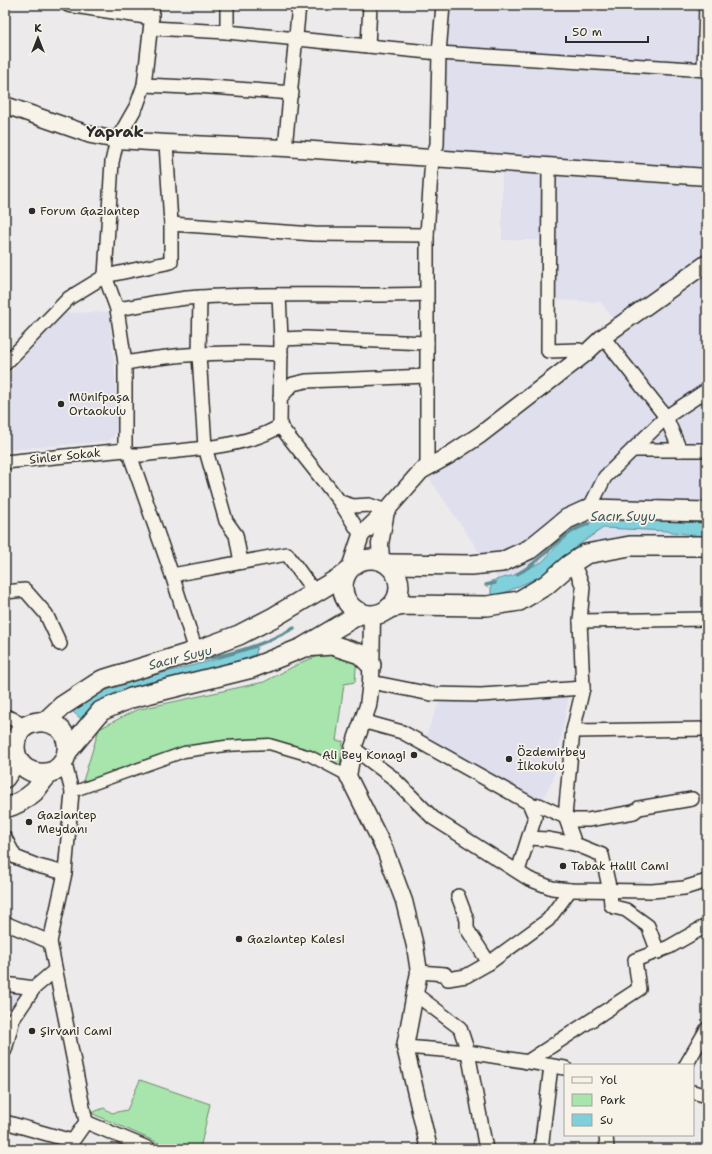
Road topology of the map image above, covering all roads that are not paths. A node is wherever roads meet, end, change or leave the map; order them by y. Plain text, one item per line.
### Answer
1 (68, 5) edge
2 (227, 5) edge
3 (299, 5) edge
4 (370, 5) edge
5 (443, 5) edge
6 (706, 5) edge
7 (152, 17) edge
8 (227, 32) junction
9 (295, 39) junction
10 (368, 46) junction
11 (439, 54) junction
12 (706, 70) edge
13 (144, 85) junction
14 (292, 93) junction
15 (5, 105) edge
16 (117, 140) junction
17 (166, 144) junction
18 (285, 148) junction
19 (432, 157) junction
20 (549, 167) junction
21 (707, 177) edge
22 (171, 224) junction
23 (427, 235) junction
24 (707, 263) edge
25 (105, 276) junction
26 (426, 294) junction
27 (279, 295) junction
28 (200, 297) junction
29 (117, 309) junction
30 (603, 337) junction
31 (281, 339) junction
32 (427, 343) junction
33 (281, 354) junction
34 (585, 354) junction
35 (199, 355) junction
36 (125, 363) junction
37 (5, 364) edge
38 (427, 376) junction
39 (707, 390) edge
40 (280, 398) junction
41 (666, 418) junction
42 (280, 426) junction
43 (205, 447) junction
44 (633, 450) junction
45 (680, 450) junction
46 (707, 450) edge
47 (127, 452) junction
48 (5, 462) edge
49 (427, 466) junction
50 (340, 502) junction
51 (589, 509) junction
52 (386, 512) junction
53 (707, 512) edge
54 (360, 535) junction
55 (707, 546) edge
56 (241, 562) junction
57 (384, 562) junction
58 (569, 565) junction
59 (348, 571) junction
60 (172, 575) junction
61 (5, 592) edge
62 (315, 594) junction
63 (389, 608) junction
64 (366, 614) junction
65 (707, 619) edge
66 (580, 621) junction
67 (60, 644) dead end
68 (302, 648) junction
69 (196, 651) junction
70 (371, 674) junction
71 (583, 688) junction
72 (5, 716) edge
73 (362, 721) junction
74 (45, 722) junction
75 (24, 727) junction
76 (707, 729) edge
77 (573, 731) junction
78 (353, 748) junction
79 (16, 756) junction
80 (61, 761) junction
81 (348, 776) junction
82 (5, 778) edge
83 (72, 792) junction
84 (692, 799) dead end
85 (539, 805) dead end
86 (5, 808) edge
87 (565, 816) junction
88 (5, 838) edge
89 (529, 838) junction
90 (575, 844) junction
91 (518, 871) junction
92 (65, 873) junction
93 (707, 881) edge
94 (570, 890) junction
95 (610, 891) junction
96 (458, 896) dead end
97 (5, 923) edge
98 (704, 927) dead end
99 (50, 942) junction
100 (658, 952) junction
101 (489, 963) junction
102 (54, 971) junction
103 (419, 972) junction
104 (5, 984) edge
105 (34, 988) junction
106 (414, 993) junction
107 (707, 1029) edge
108 (405, 1047) junction
109 (5, 1050) edge
110 (468, 1052) junction
111 (526, 1062) junction
112 (687, 1064) edge
113 (551, 1066) junction
114 (564, 1068) edge
115 (694, 1092) edge
116 (707, 1096) edge
117 (5, 1122) edge
118 (86, 1122) junction
119 (606, 1136) edge
120 (70, 1145) edge
121 (150, 1149) edge
122 (429, 1149) edge
123 (486, 1149) edge
124 (541, 1149) edge
125 (607, 1149) edge

1 - 7 street
2 - 8 street
3 - 9 street
4 - 10 street
5 - 11 street
6 - 12 street
7 - 8 street
7 - 13 street
8 - 9 street
9 - 10 street
9 - 14 street
10 - 11 street
11 - 12 street
11 - 19 street
13 - 14 street
13 - 16 street
14 - 18 street
15 - 16 street
16 - 17 street
16 - 25 street
17 - 18 street
17 - 22 street
18 - 19 street
19 - 20 street
19 - 23 street
20 - 21 street
20 - 34 street
22 - 23 street
22 - 25 street
23 - 26 street
24 - 30 street
25 - 29 street
25 - 37 street
26 - 27 street
26 - 32 street
27 - 28 street
27 - 31 street
28 - 29 street
28 - 35 street
29 - 36 street
30 - 34 street
30 - 41 street
31 - 32 street
31 - 33 street
32 - 38 street
33 - 35 street
33 - 40 street
34 - 49 street
35 - 36 street
35 - 43 street
36 - 47 street
38 - 40 street
38 - 49 street
39 - 41 street
40 - 42 street
41 - 44 street
41 - 45 street
42 - 43 street, Sinler Sokak
42 - 50 street
43 - 47 street, Sinler Sokak
43 - 56 street
44 - 45 street
44 - 51 street
45 - 46 street
47 - 48 street, Sinler Sokak
47 - 60 street
49 - 52 street
50 - 52 street
50 - 54 street
51 - 53 main road
51 - 57 main road
52 - 54 street
52 - 57 street
54 - 59 street
55 - 58 main road
56 - 60 street
56 - 62 street
57 - 59 main road
57 - 63 main road
58 - 63 main road
58 - 66 street
59 - 62 main road
59 - 64 main road
60 - 69 street
61 - 67 street
62 - 69 main road
63 - 64 main road
64 - 68 main road
64 - 70 street
65 - 66 street
66 - 71 street
68 - 70 main road
68 - 80 main road
69 - 74 main road
70 - 71 street
70 - 73 street
71 - 77 street
72 - 75 street
73 - 78 street
73 - 89 street
74 - 75 main road
74 - 80 main road
75 - 79 main road
76 - 77 street
77 - 87 street
78 - 81 street
78 - 91 street
79 - 80 main road
79 - 82 main road
80 - 83 street
80 - 86 main road
81 - 83 street
81 - 103 street
83 - 92 street
84 - 87 street
85 - 87 street
87 - 90 street
88 - 92 street
89 - 90 street
89 - 91 street
90 - 95 street
91 - 94 street
92 - 99 street
93 - 95 street
94 - 95 street
94 - 101 street
95 - 100 street
96 - 101 street
97 - 99 street
98 - 100 street
99 - 102 street
100 - 111 street
101 - 103 street
102 - 105 street
102 - 118 street
103 - 106 street
104 - 105 street
105 - 109 street
106 - 108 street
106 - 110 street
107 - 112 street
108 - 110 street
108 - 122 street
110 - 111 street
110 - 123 street
111 - 113 street
113 - 114 street
113 - 124 street
115 - 116 street
117 - 120 street
118 - 120 street
118 - 121 street
119 - 125 street

